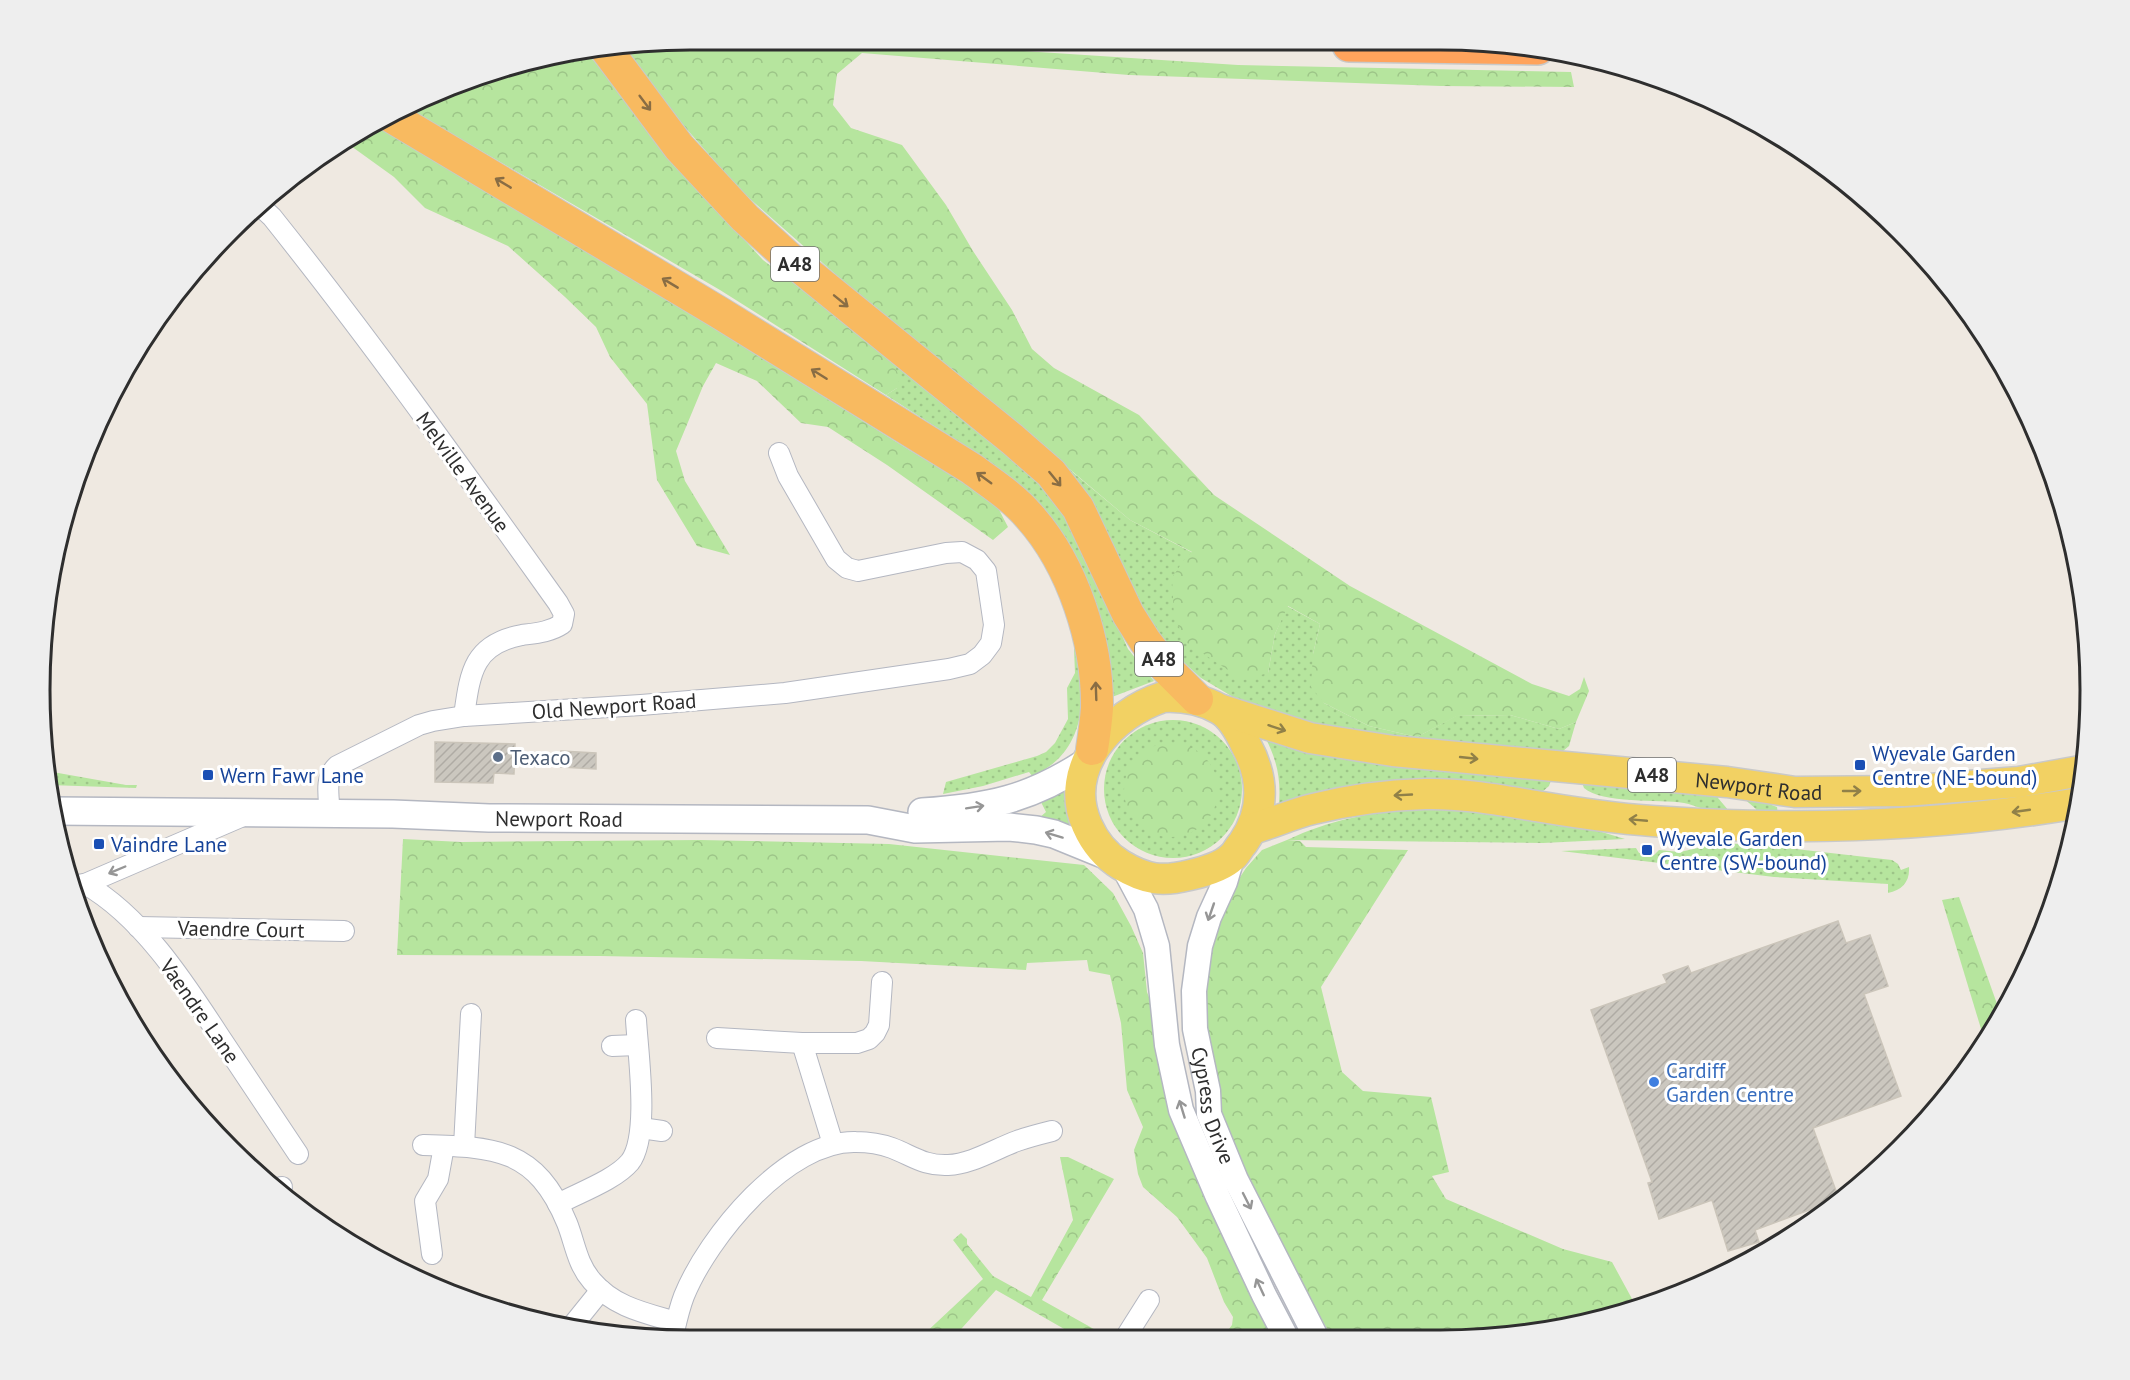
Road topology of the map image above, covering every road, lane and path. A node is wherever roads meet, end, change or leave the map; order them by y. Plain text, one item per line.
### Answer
1 (609, 55) edge
2 (398, 121) edge
3 (265, 210) edge
4 (779, 453) dead end
5 (1209, 705) junction
6 (464, 716) junction
7 (1089, 756) junction
8 (2075, 772) edge
9 (2070, 804) edge
10 (61, 811) edge
11 (248, 813) junction
12 (330, 814) junction
13 (868, 820) junction
14 (1252, 829) junction
15 (1232, 858) junction
16 (1116, 861) junction
17 (80, 884) edge
18 (80, 886) edge
19 (138, 927) junction
20 (344, 931) dead end
21 (882, 982) dead end
22 (471, 1014) dead end
23 (636, 1020) dead end
24 (717, 1038) dead end
25 (802, 1043) junction
26 (637, 1045) junction
27 (612, 1046) dead end
28 (641, 1128) junction
29 (662, 1131) dead end
30 (1052, 1131) dead end
31 (833, 1144) junction
32 (423, 1145) dead end
33 (444, 1146) junction
34 (464, 1146) junction
35 (298, 1154) dead end
36 (558, 1204) junction
37 (432, 1254) dead end
38 (601, 1290) junction
39 (1149, 1300) dead end
40 (577, 1320) edge
41 (675, 1329) edge
42 (1130, 1330) edge
43 (1282, 1330) edge
44 (1312, 1330) edge

1 -> 5 highway, A48
7 -> 2 highway
3 - 6 street, Melville Avenue
4 - 6 street, Old Newport Road
5 - 7 main road
5 -> 8 main road, Newport Road / A48
5 - 14 main road
6 - 12 street, Old Newport Road
13 -> 7 main road, Newport Road
7 - 16 main road
9 -> 14 main road, Newport Road / A48
10 - 11 main road, Newport Road
11 - 12 main road, Newport Road
11 -> 17 street, Newport Road
12 - 13 main road, Newport Road
16 -> 13 main road, Newport Road
14 - 15 main road
15 - 16 main road
15 -> 44 street, Cypress Drive
43 -> 16 street, Cypress Drive
18 - 19 street, Vaendre Lane
19 - 20 street, Vaendre Court
19 - 35 street, Vaendre Lane
21 - 25 street
22 - 34 street
23 - 26 street
24 - 25 street
25 - 31 street
26 - 27 street
26 - 28 street
28 - 29 street
28 - 36 street
30 - 31 street
31 - 41 street
32 - 33 street
33 - 34 street
33 - 37 street
34 - 36 street
36 - 38 street
38 - 40 street
38 - 41 street
39 - 42 street

